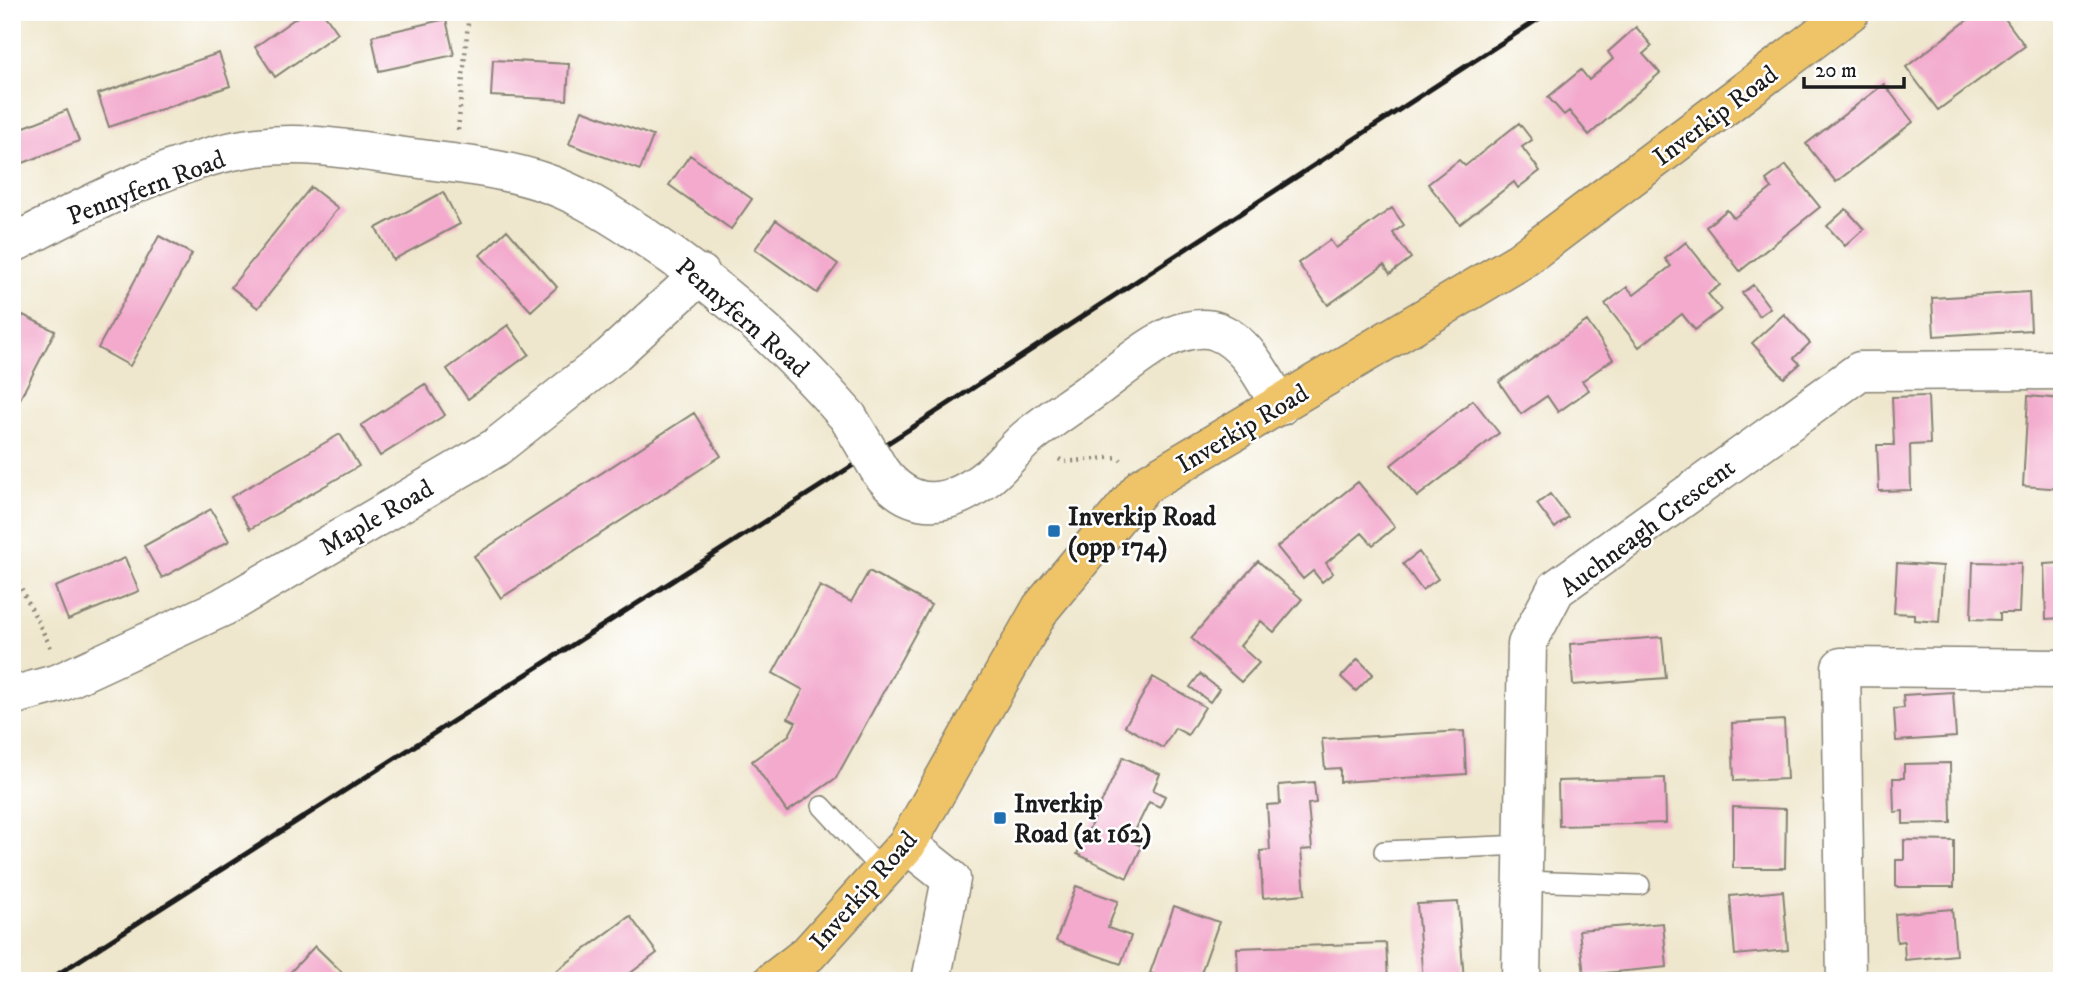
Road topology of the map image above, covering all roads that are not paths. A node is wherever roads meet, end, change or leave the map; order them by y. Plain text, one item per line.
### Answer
1 (1850, 12) edge
2 (12, 244) edge
3 (701, 274) junction
4 (2062, 370) edge
5 (1280, 406) junction
6 (2062, 669) edge
7 (12, 696) edge
8 (822, 806) dead end
9 (1384, 851) dead end
10 (895, 859) junction
11 (1524, 863) junction
12 (1640, 885) dead end
13 (774, 981) edge
14 (931, 981) edge
15 (1521, 981) edge
16 (1846, 981) edge

1 - 5 highway, Inverkip Road
2 - 3 street, Pennyfern Road
3 - 5 street, Pennyfern Road, bridge
3 - 7 street, Maple Road
4 - 11 street, Auchneagh Crescent
5 - 10 highway, Inverkip Road
6 - 16 street
8 - 10 lane
9 - 11 lane
10 - 13 highway, Inverkip Road
10 - 14 street
11 - 12 lane
11 - 15 street, Auchneagh Crescent

